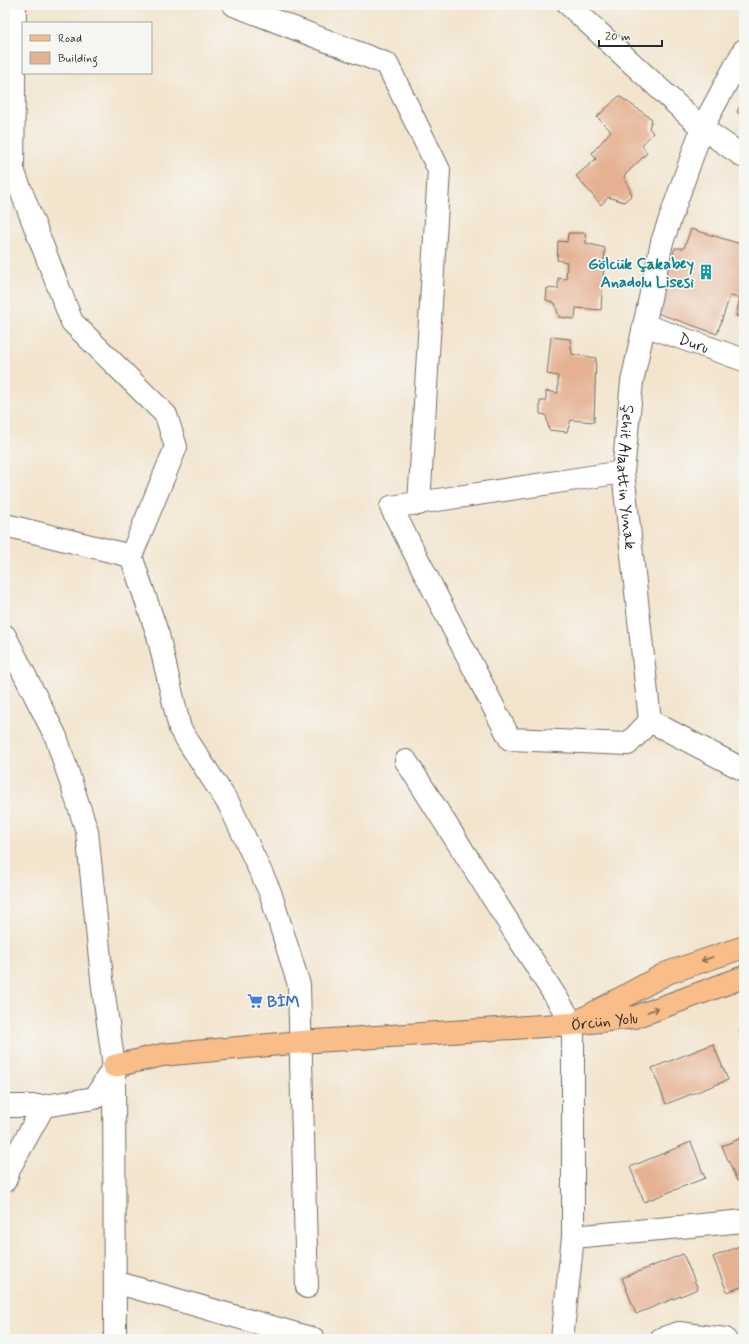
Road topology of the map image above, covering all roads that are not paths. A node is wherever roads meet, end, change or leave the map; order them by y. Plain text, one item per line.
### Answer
1 (15, 5) edge
2 (234, 5) edge
3 (569, 5) edge
4 (744, 50) edge
5 (702, 128) junction
6 (744, 157) edge
7 (644, 325) junction
8 (744, 360) edge
9 (623, 472) junction
10 (419, 504) junction
11 (5, 524) edge
12 (131, 556) junction
13 (5, 636) edge
14 (650, 721) junction
15 (406, 761) dead end
16 (744, 770) edge
17 (744, 947) edge
18 (744, 977) edge
19 (573, 1024) junction
20 (301, 1042) junction
21 (114, 1066) junction
22 (5, 1106) edge
23 (44, 1106) junction
24 (5, 1181) edge
25 (744, 1221) edge
26 (574, 1237) junction
27 (115, 1282) junction
28 (306, 1288) dead end
29 (115, 1339) edge
30 (314, 1339) edge
31 (562, 1339) edge
32 (661, 1339) edge
33 (726, 1339) edge

1 - 12 street
2 - 10 street
3 - 5 street
4 - 5 street, Şehit Alaattin Yunak
5 - 6 street
5 - 7 street, Şehit Alaattin Yunak
7 - 8 street, Duru
7 - 9 street, Şehit Alaattin Yunak
9 - 10 street
9 - 14 street, Şehit Alaattin Yunak
10 - 14 street
11 - 12 street
12 - 20 street
13 - 21 street
14 - 16 street
15 - 19 street
17 -> 19 main road, Örcün Yolu
19 -> 18 main road, Örcün Yolu
19 - 20 main road
19 - 26 street
20 - 21 main road
20 - 28 street
21 - 23 street
21 - 27 street
22 - 23 street
23 - 24 street
25 - 26 street
26 - 31 street
27 - 29 street
27 - 30 street
32 - 33 street

